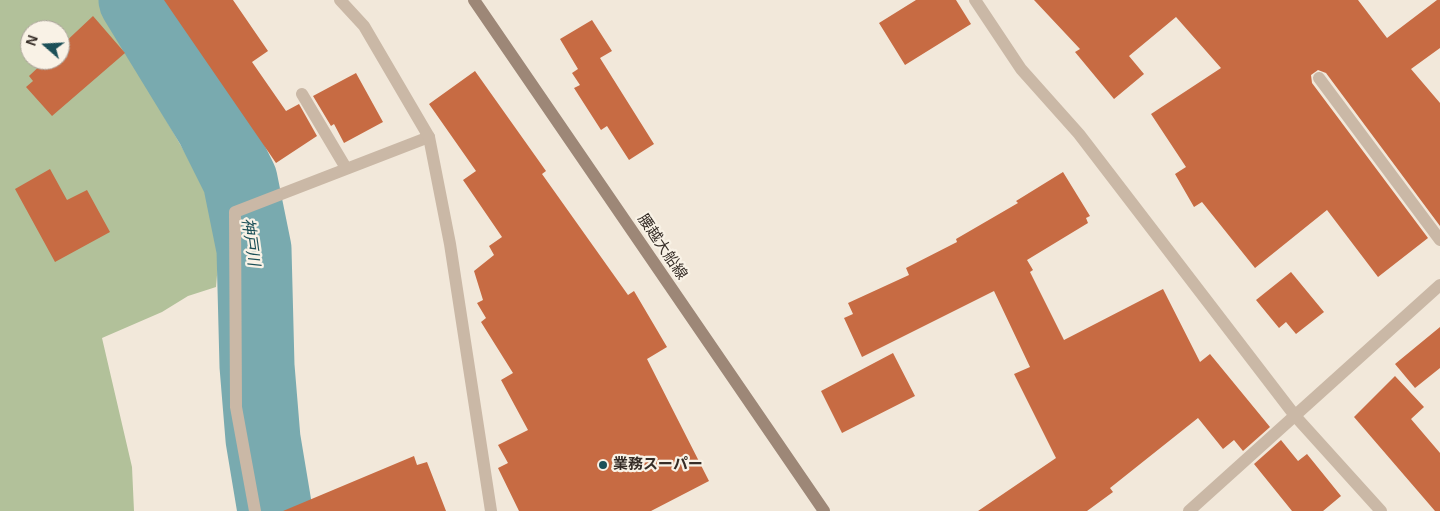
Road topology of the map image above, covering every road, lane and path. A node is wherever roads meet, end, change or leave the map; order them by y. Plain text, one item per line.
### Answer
1 (340, 0) edge
2 (474, 0) edge
3 (975, 0) edge
4 (1319, 78) dead end
5 (302, 94) dead end
6 (429, 137) junction
7 (346, 168) junction
8 (1440, 240) edge
9 (1440, 285) edge
10 (1296, 417) junction
11 (255, 511) edge
12 (491, 511) edge
13 (824, 511) edge
14 (1189, 511) edge
15 (1380, 511) edge

1 - 6 street
2 - 13 main road, 腰越大船線
3 - 10 street
4 - 8 street
5 - 7 street
6 - 7 street
6 - 12 street
7 - 11 street
9 - 10 street
10 - 14 street
10 - 15 street

